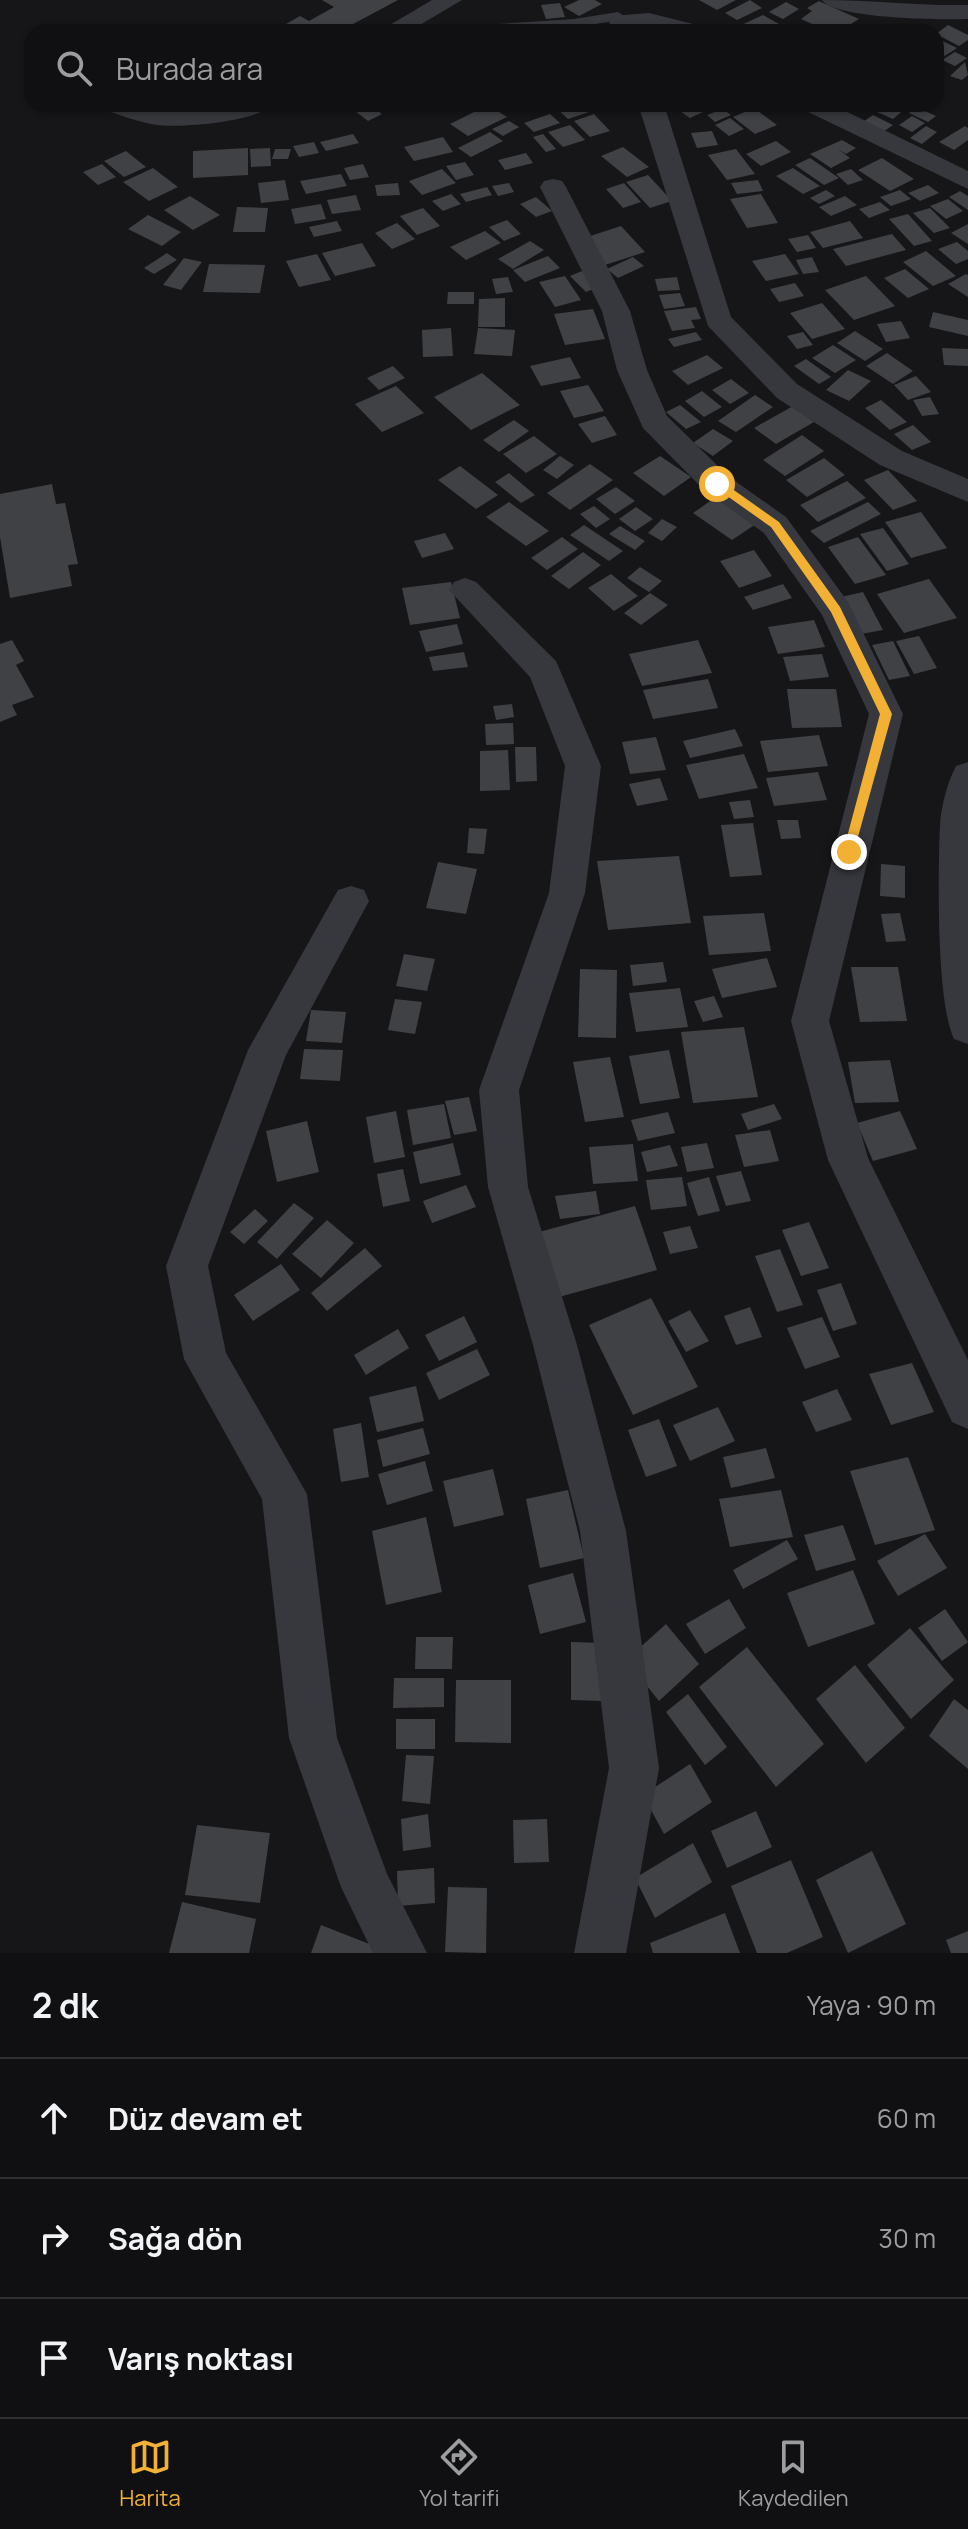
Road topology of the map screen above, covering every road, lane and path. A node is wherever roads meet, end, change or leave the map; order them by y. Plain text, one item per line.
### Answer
1 (450, 0) edge
2 (834, 0) edge
3 (967, 12) edge
4 (618, 17) edge
5 (405, 24) edge
6 (558, 24) edge
7 (673, 24) edge
8 (138, 112) edge
9 (236, 112) edge
10 (653, 112) edge
11 (827, 112) edge
12 (968, 181) edge
13 (553, 187) dead end
14 (968, 491) edge
15 (465, 590) dead end
16 (968, 776) edge
17 (351, 901) dead end
18 (968, 1027) edge
19 (968, 1407) edge
20 (401, 1953) edge
21 (600, 1953) edge

1 - 5 street
2 - 3 street
4 - 6 lane
4 - 7 street
8 - 9 street
10 - 14 street
11 - 12 street
13 - 19 street
15 - 21 street
16 - 18 street
17 - 20 street

